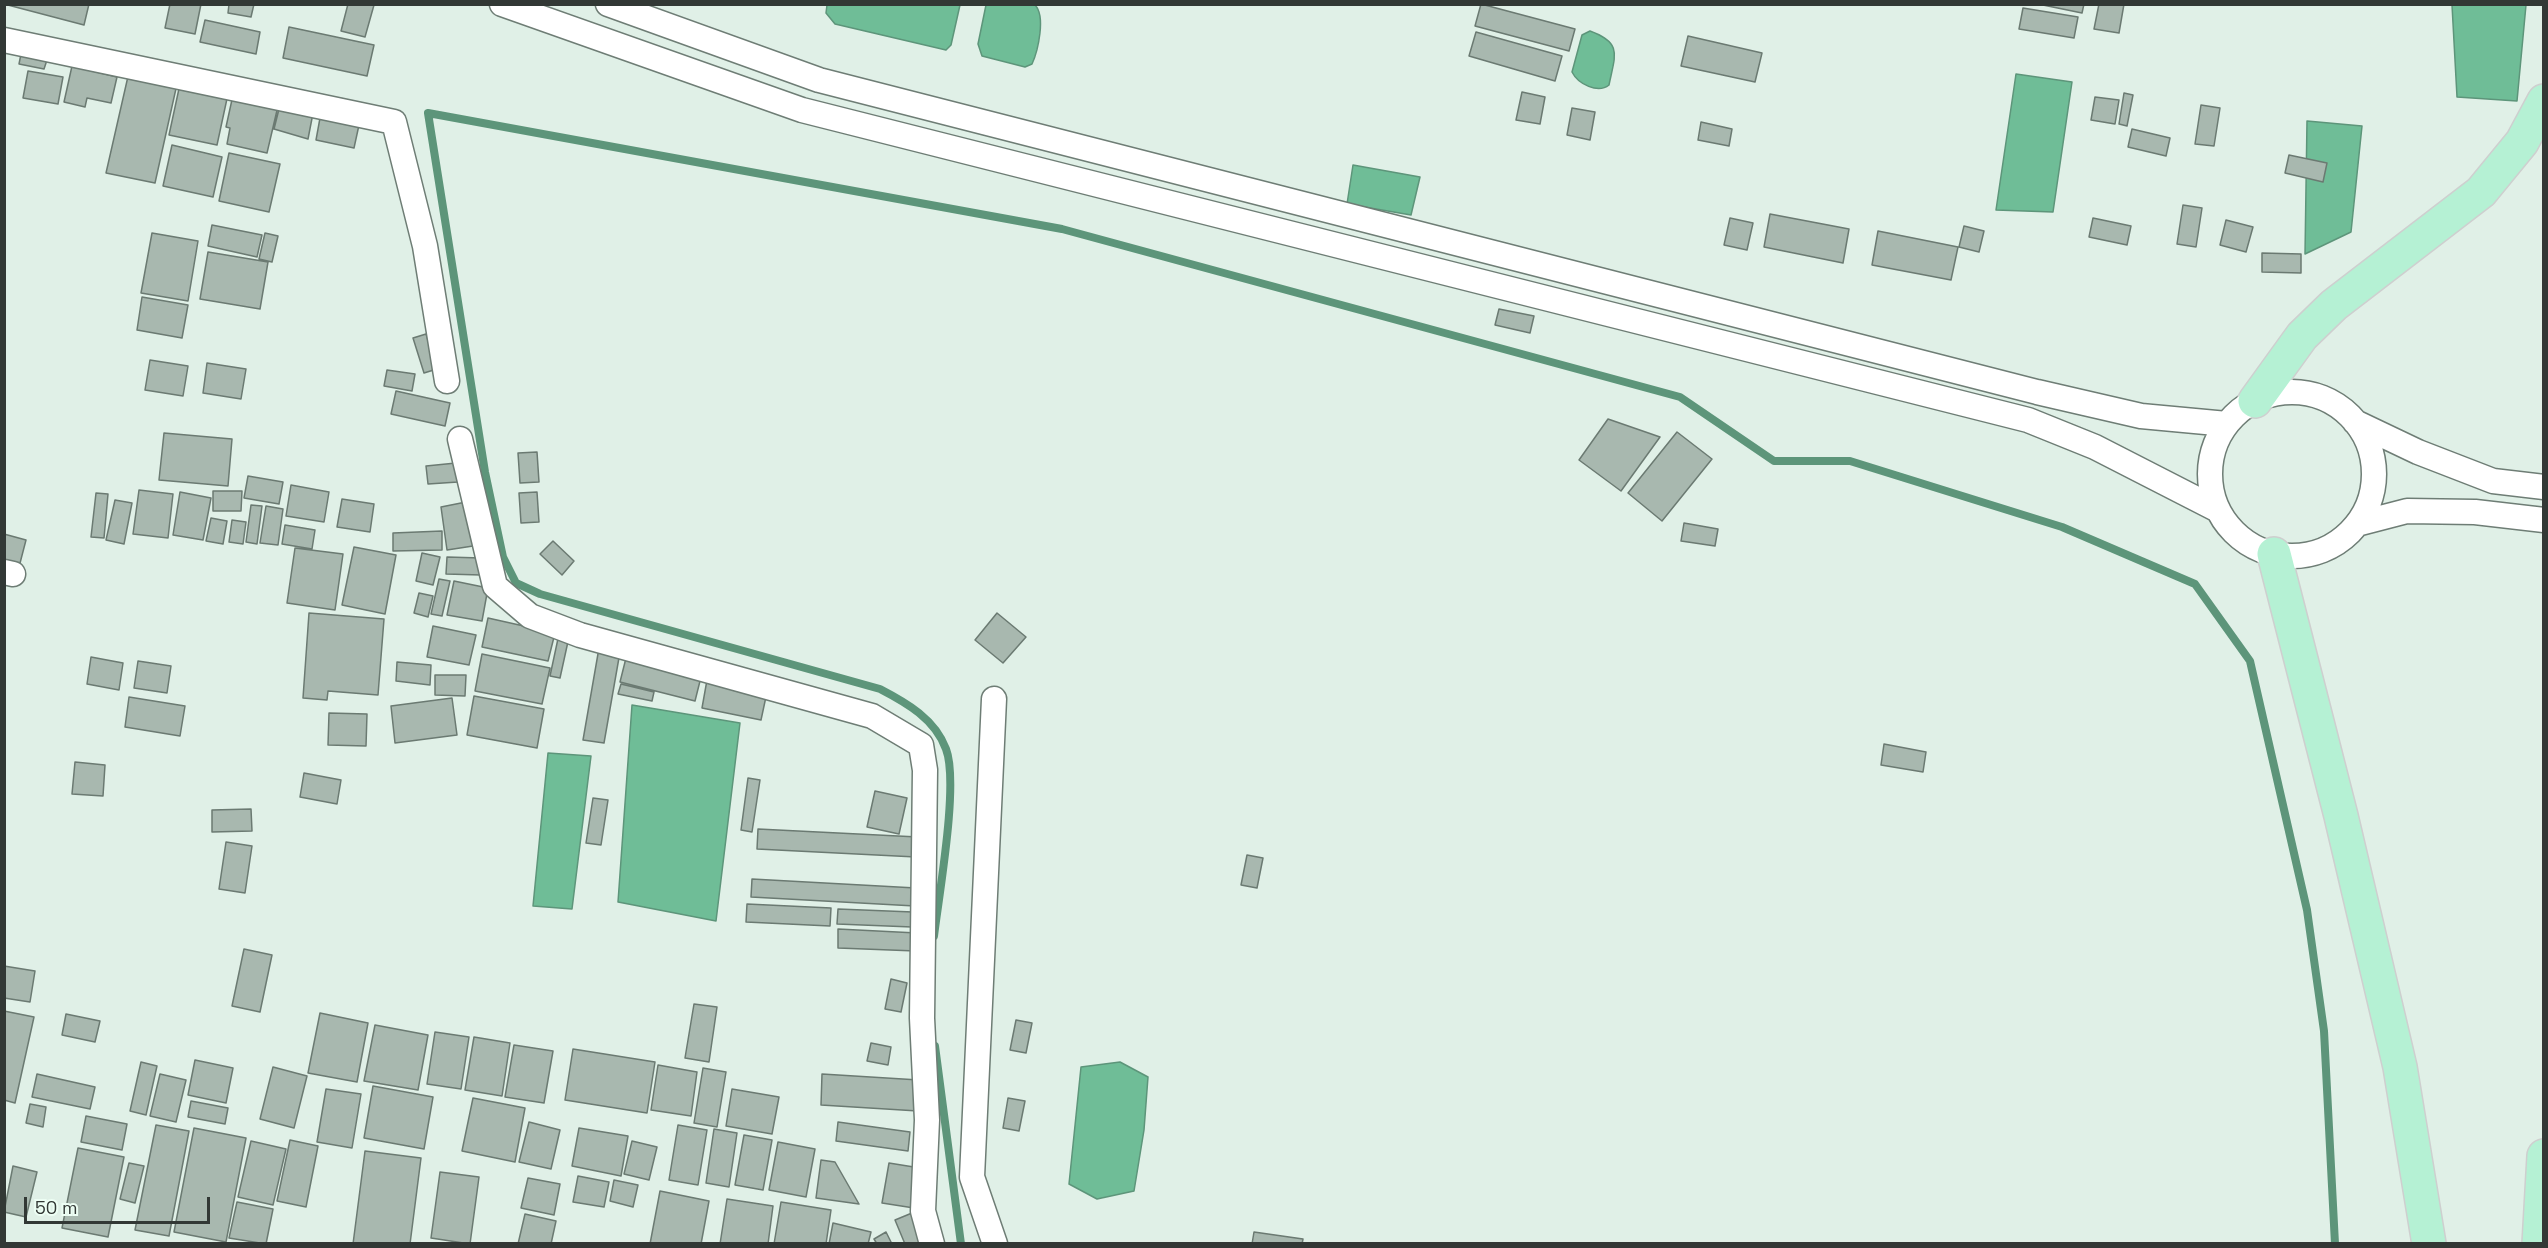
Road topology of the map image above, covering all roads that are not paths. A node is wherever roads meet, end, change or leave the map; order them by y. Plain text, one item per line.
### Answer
1 (502, 4) edge
2 (608, 4) edge
3 (4, 40) edge
4 (2544, 101) edge
5 (447, 381) dead end
6 (2255, 401) junction
7 (2355, 422) junction
8 (2227, 424) junction
9 (460, 439) dead end
10 (2544, 487) edge
11 (2218, 510) junction
12 (2544, 520) edge
13 (2356, 524) junction
14 (2274, 554) junction
15 (994, 699) dead end
16 (2544, 1156) edge
17 (932, 1244) edge
18 (995, 1244) edge
19 (2429, 1244) edge
20 (2539, 1244) edge

1 - 11 street
2 - 8 street
3 - 5 street
4 - 6 main road
6 - 7 street
6 - 8 street
7 - 10 street
7 - 13 street
8 - 11 street
9 - 17 street
11 - 14 street
12 - 13 street
13 - 14 street
14 - 19 main road
15 - 18 street
16 - 20 main road

